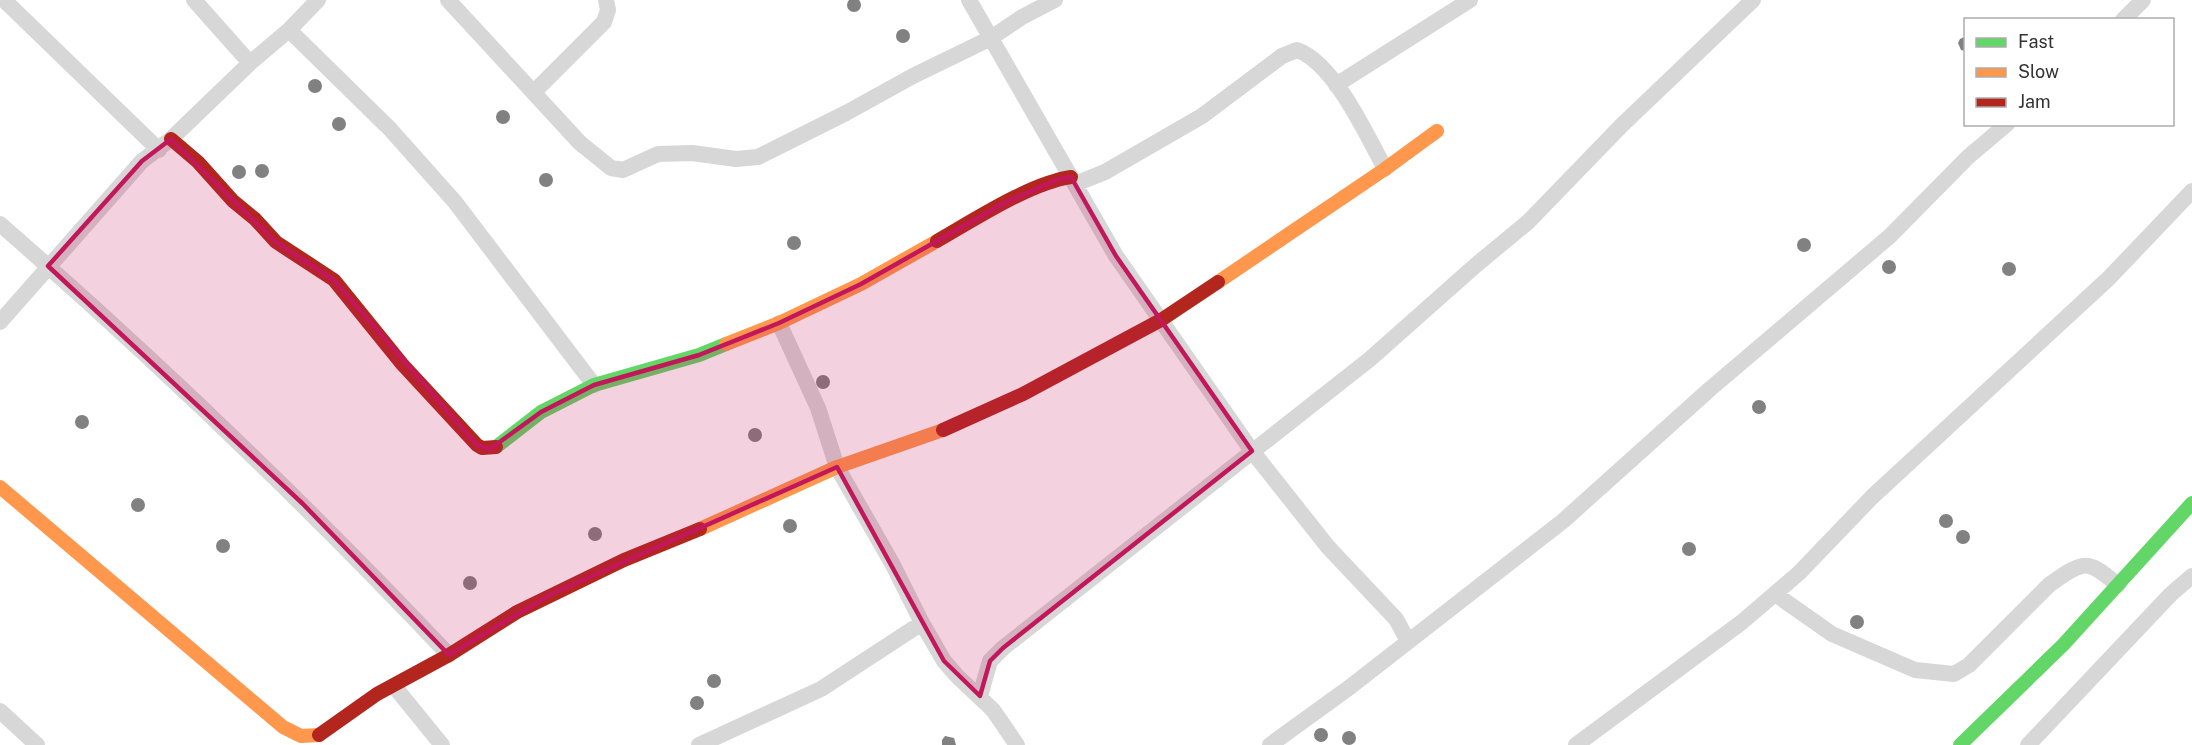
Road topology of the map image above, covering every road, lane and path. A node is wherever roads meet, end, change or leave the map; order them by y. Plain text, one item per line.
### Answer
1 (4, 0) edge
2 (194, 0) edge
3 (318, 0) edge
4 (448, 0) edge
5 (606, 0) edge
6 (969, 0) edge
7 (1054, 0) edge
8 (1470, 0) edge
9 (1754, 0) edge
10 (2143, 0) edge
11 (2125, 18) edge
12 (290, 30) junction
13 (991, 38) junction
14 (250, 63) junction
15 (1336, 85) junction
16 (534, 92) junction
17 (2005, 126) edge
18 (1437, 131) dead end
19 (165, 144) junction
20 (1385, 169) junction
21 (1073, 181) junction
22 (2192, 191) edge
23 (0, 224) edge
24 (48, 266) junction
25 (1161, 320) junction
26 (0, 322) edge
27 (779, 322) junction
28 (594, 385) junction
29 (1252, 451) junction
30 (837, 467) junction
31 (0, 487) edge
32 (2192, 503) edge
33 (2192, 576) edge
34 (2118, 585) junction
35 (1775, 594) junction
36 (922, 623) junction
37 (1408, 641) junction
38 (449, 655) junction
39 (394, 686) junction
40 (980, 696) junction
41 (0, 711) edge
42 (37, 745) edge
43 (442, 745) edge
44 (699, 745) edge
45 (1017, 745) edge
46 (1270, 745) edge
47 (1576, 745) edge
48 (1960, 745) edge
49 (2028, 745) edge

1 - 19 street
2 - 14 street
3 - 12 street
4 - 16 street
5 - 16 street
6 - 13 street
7 - 13 street
8 - 15 street
9 - 29 street
10 - 11 street
12 - 14 street
12 - 28 street
13 - 16 street
13 - 21 street
14 - 19 street
15 - 20 street
15 - 21 street
17 - 37 street
18 - 20 street
19 - 24 street
19 - 28 street
20 - 25 street
21 - 25 street
21 - 27 street
22 - 35 street
23 - 24 street
24 - 26 street
24 - 38 street
25 - 29 street
25 - 30 street
27 - 28 street
27 - 30 street
29 - 37 street
29 - 40 street
30 - 36 street
30 - 38 street
31 - 39 street
32 - 34 street
33 - 49 street
34 - 35 street
34 - 48 street
35 - 47 street
36 - 40 street
36 - 44 street
37 - 46 street
38 - 39 street
39 - 43 street
40 - 45 street
41 - 42 street

